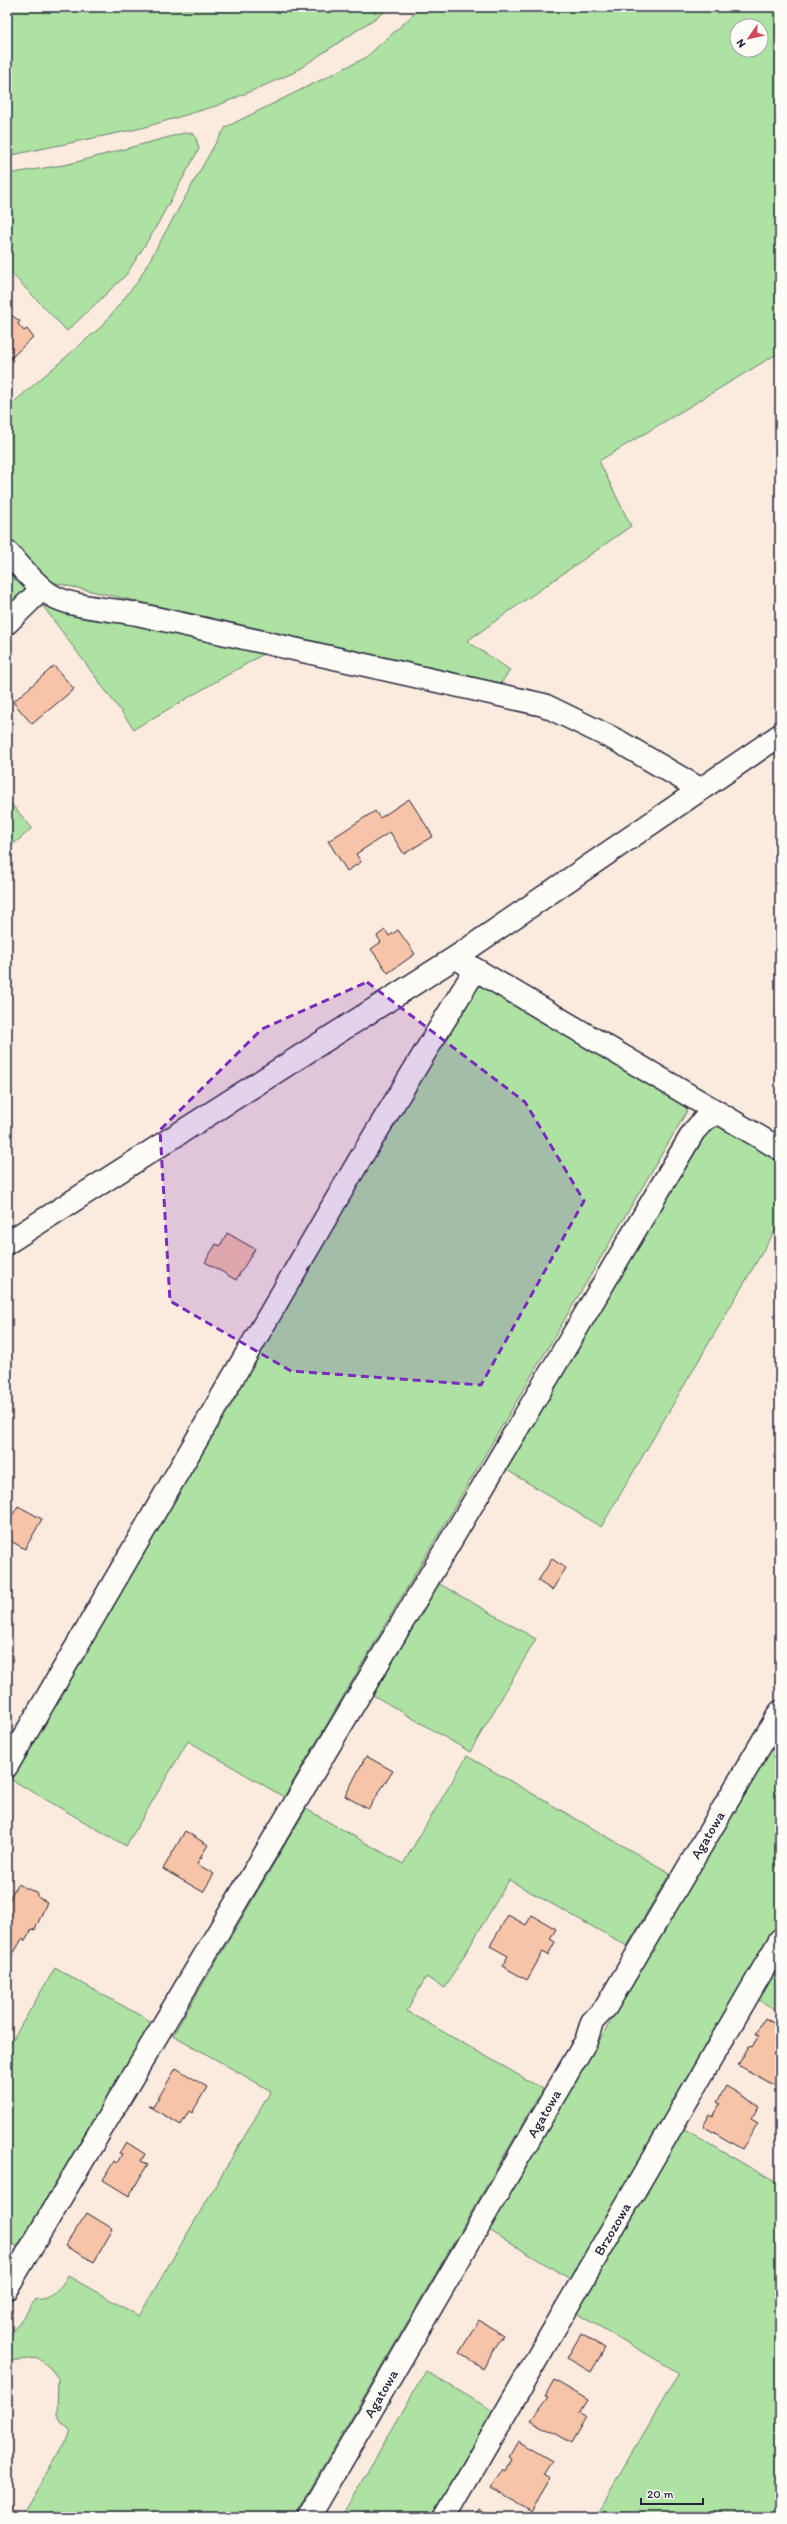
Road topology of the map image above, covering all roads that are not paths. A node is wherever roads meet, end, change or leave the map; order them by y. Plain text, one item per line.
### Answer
1 (7, 552) edge
2 (42, 589) junction
3 (7, 623) edge
4 (780, 735) edge
5 (700, 789) junction
6 (456, 957) junction
7 (475, 970) junction
8 (718, 1113) junction
9 (780, 1149) edge
10 (7, 1243) edge
11 (780, 1712) edge
12 (7, 1766) edge
13 (780, 1940) edge
14 (7, 2288) edge
15 (309, 2517) edge
16 (444, 2517) edge

1 - 2 street
2 - 3 street
2 - 5 street
4 - 5 street
5 - 6 street
6 - 7 street
6 - 10 street
7 - 8 street
7 - 12 street
8 - 9 street
8 - 14 street
11 - 15 street, Agatowa
13 - 16 street, Brzozowa

